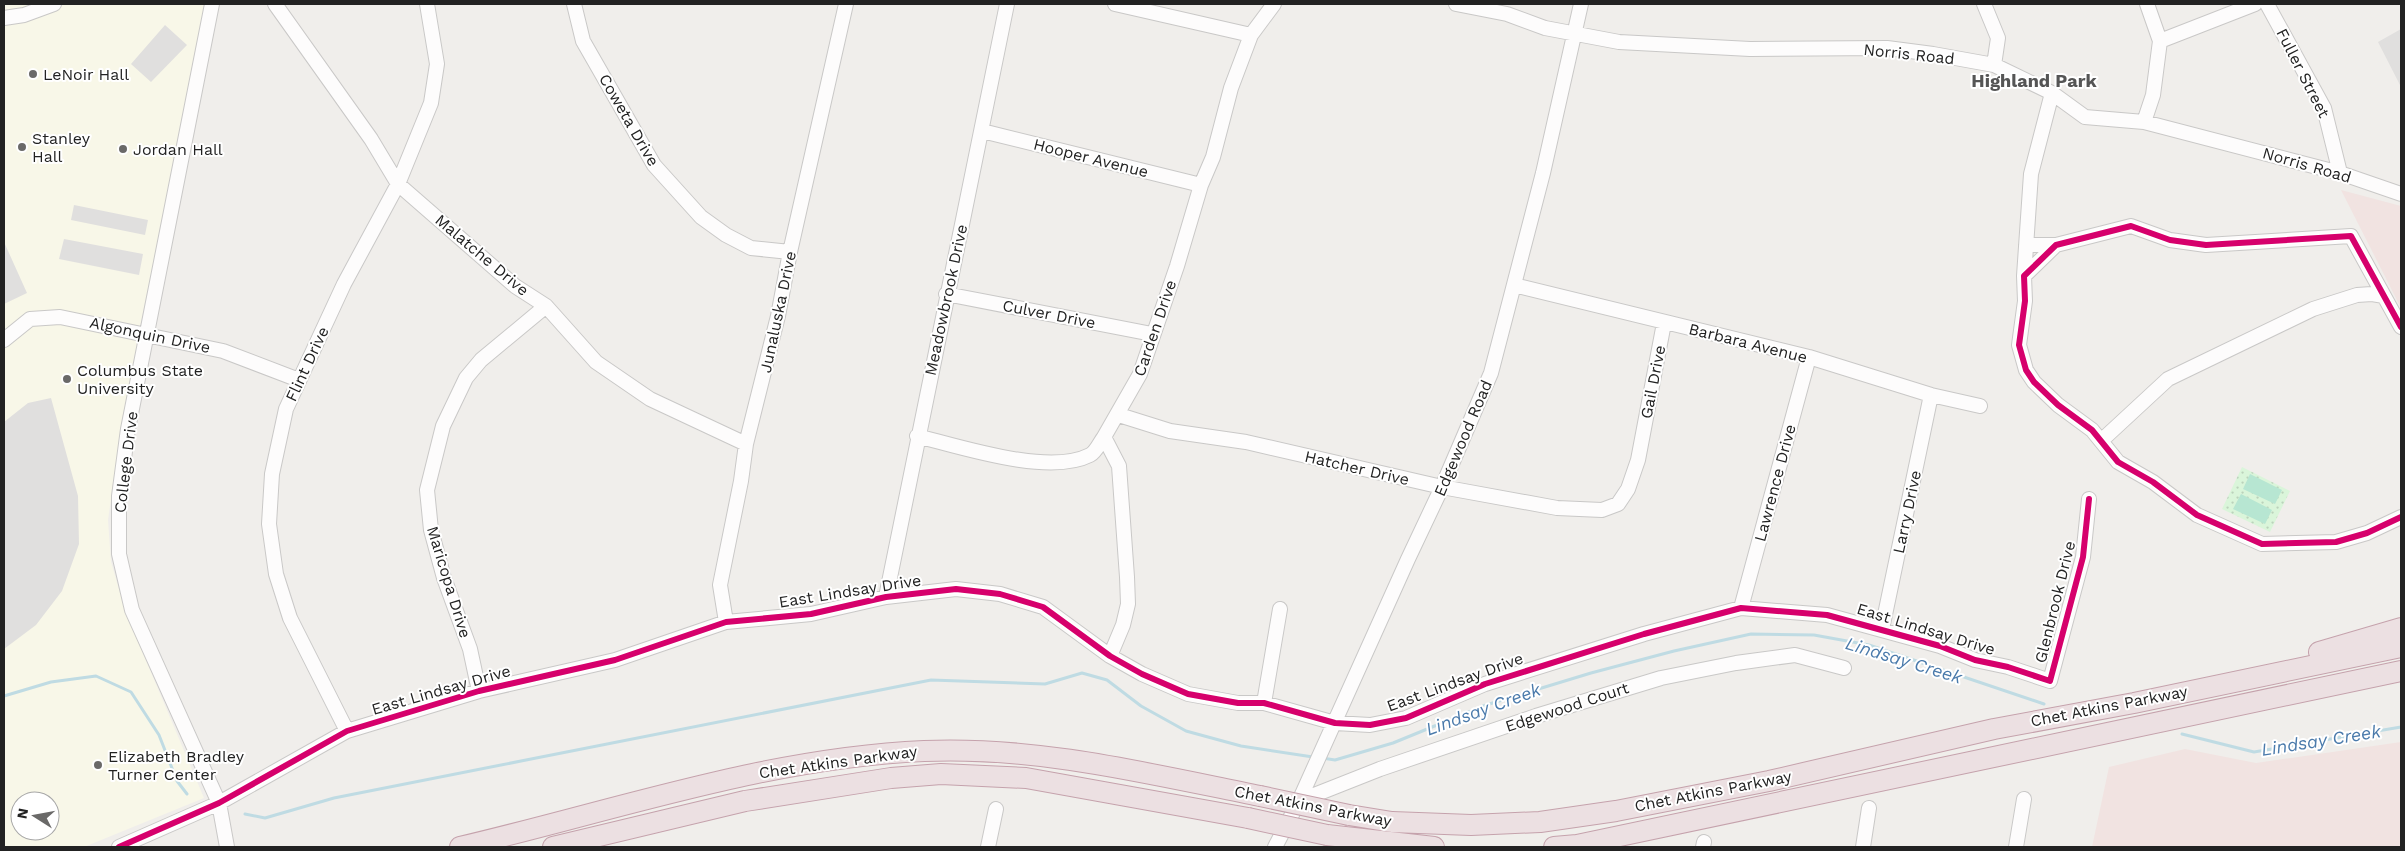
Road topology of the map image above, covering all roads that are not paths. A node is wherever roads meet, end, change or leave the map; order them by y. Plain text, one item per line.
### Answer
1 (54, 4) edge
2 (212, 4) edge
3 (275, 4) edge
4 (427, 4) edge
5 (574, 4) edge
6 (846, 4) edge
7 (1007, 4) edge
8 (1115, 4) edge
9 (1274, 4) edge
10 (1456, 4) edge
11 (1581, 4) edge
12 (1984, 4) edge
13 (2147, 4) edge
14 (2255, 4) edge
15 (2267, 4) edge
16 (4, 18) edge
17 (1574, 34) junction
18 (1251, 35) junction
19 (2160, 41) junction
20 (1994, 65) junction
21 (2052, 93) junction
22 (2144, 122) junction
23 (982, 131) junction
24 (2340, 173) junction
25 (398, 184) junction
26 (1201, 185) junction
27 (2401, 194) edge
28 (2026, 245) junction
29 (2056, 245) junction
30 (790, 252) junction
31 (2024, 276) junction
32 (1514, 285) junction
33 (946, 294) junction
34 (2384, 296) junction
35 (546, 306) junction
36 (1664, 323) junction
37 (2401, 327) edge
38 (1152, 334) junction
39 (147, 335) junction
40 (4, 340) edge
41 (1809, 357) junction
42 (299, 380) junction
43 (1931, 396) junction
44 (1980, 406) dead end
45 (1119, 415) junction
46 (917, 436) junction
47 (1104, 437) junction
48 (1642, 441) joint
49 (2101, 441) junction
50 (746, 444) junction
51 (1442, 487) junction
52 (2089, 499) dead end
53 (2401, 517) edge
54 (886, 597) junction
55 (1741, 608) junction
56 (1280, 609) dead end
57 (726, 622) junction
58 (2401, 628) edge
59 (1882, 629) junction
60 (2401, 648) edge
61 (1110, 656) junction
62 (1844, 668) dead end
63 (2401, 671) edge
64 (2050, 681) joint
65 (2401, 684) edge
66 (2198, 688) junction
67 (479, 691) junction
68 (1264, 703) junction
69 (2239, 704) junction
70 (1335, 723) junction
71 (347, 731) junction
72 (2024, 800) dead end
73 (1299, 801) junction
74 (219, 803) junction
75 (1869, 808) dead end
76 (996, 809) dead end
77 (118, 847) edge
78 (227, 847) edge
79 (460, 847) edge
80 (553, 847) edge
81 (988, 847) edge
82 (1276, 847) edge
83 (1434, 847) edge
84 (1554, 847) edge
85 (1863, 847) edge
86 (2016, 847) edge

1 - 16 street
2 - 39 street, College Drive
3 - 25 street, Malatche Drive
4 - 25 street, Flint Drive
5 - 30 street, Coweta Drive
6 - 30 street, Junaluska Drive
7 - 23 street, Meadowbrook Drive
8 - 18 street
9 - 18 street, Carden Drive
10 - 17 street, Norris Road
11 - 17 street, Edgewood Road
12 - 20 street
13 - 19 street
14 - 19 street
15 - 24 street, Fuller Street
17 - 20 street, Norris Road
17 - 32 street, Edgewood Road
18 - 26 street, Carden Drive
19 - 22 street
20 - 21 street, Norris Road
21 - 22 street, Norris Road
21 - 28 street
22 - 24 street, Norris Road
23 - 26 street, Hooper Avenue
23 - 33 street, Meadowbrook Drive
24 - 27 street, Norris Road
25 - 35 street, Malatche Drive
25 - 42 street, Flint Drive
26 - 38 street, Carden Drive
28 - 29 street
28 - 31 street
29 - 31 street
29 - 34 street
30 - 50 street, Junaluska Drive
31 - 49 street
32 - 36 street, Barbara Avenue
32 - 51 street, Edgewood Road
33 - 38 street, Culver Drive
33 - 46 street, Meadowbrook Drive
34 - 37 street
34 - 49 street
35 - 50 street, Malatche Drive
35 - 67 street, Maricopa Drive
36 - 41 street, Barbara Avenue
36 - 48 street, Gail Drive
38 - 45 street, Carden Drive
39 - 40 street, Algonquin Drive
39 - 42 street, Algonquin Drive
39 - 74 street, College Drive
41 - 43 street, Barbara Avenue
41 - 55 street, Lawrence Drive
42 - 71 street, Flint Drive
43 - 44 street, Barbara Avenue
43 - 59 street, Larry Drive
45 - 47 street, Carden Drive
45 - 51 street, Hatcher Drive
46 - 47 street
46 - 54 street, Meadowbrook Drive
47 - 61 street
48 - 51 street, Hatcher Drive
49 - 53 street
50 - 57 street, Junaluska Drive
51 - 70 street, Edgewood Road
52 - 64 street, Glenbrook Drive
54 - 57 street, East Lindsay Drive
54 - 61 street, East Lindsay Drive
55 - 59 street, East Lindsay Drive
55 - 70 street, East Lindsay Drive
56 - 68 street
57 - 67 street, East Lindsay Drive
58 - 66 highway
59 - 64 street, East Lindsay Drive
60 - 66 highway, Chet Atkins Parkway
61 - 68 street, East Lindsay Drive
62 - 73 street, Edgewood Court
63 - 69 highway, Chet Atkins Parkway
65 - 69 highway
66 - 79 highway, Chet Atkins Parkway, bridge
67 - 71 street, East Lindsay Drive
68 - 70 street, East Lindsay Drive
69 - 84 highway, Chet Atkins Parkway
70 - 73 street, Edgewood Road
71 - 74 street, East Lindsay Drive
72 - 86 street
73 - 82 street, Edgewood Road
74 - 77 street, East Lindsay Drive
74 - 78 street, College Drive
75 - 85 street
76 - 81 street
80 - 83 highway, Chet Atkins Parkway, bridge

